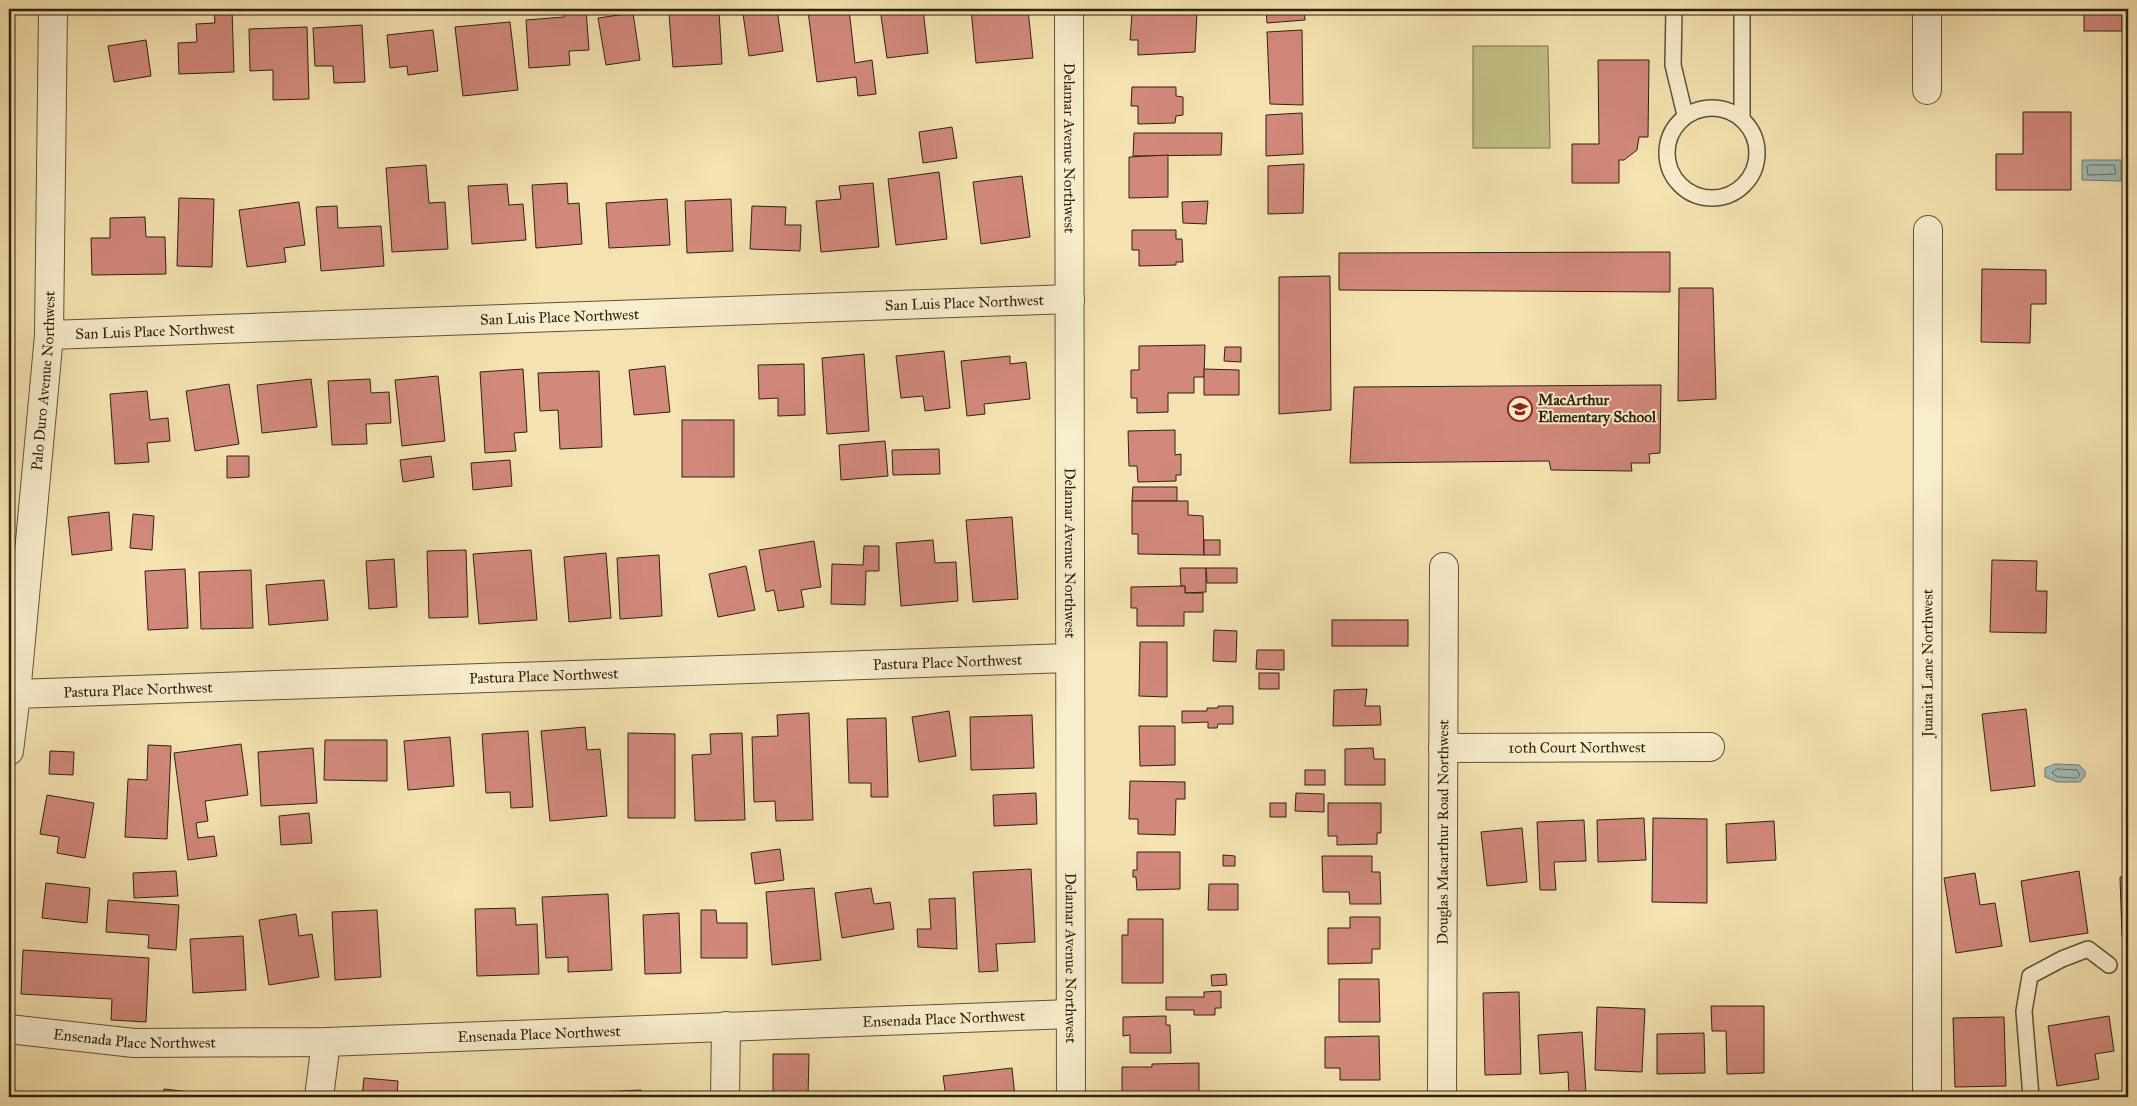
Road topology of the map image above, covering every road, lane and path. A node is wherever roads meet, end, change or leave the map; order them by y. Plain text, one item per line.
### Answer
1 (53, 9) edge
2 (1069, 9) edge
3 (1674, 9) edge
4 (1742, 9) edge
5 (1927, 9) edge
6 (1927, 90) dead end
7 (1686, 115) junction
8 (1742, 119) junction
9 (1928, 230) dead end
10 (1070, 299) junction
11 (49, 335) junction
12 (1444, 567) dead end
13 (1070, 658) junction
14 (16, 694) junction
15 (1710, 747) dead end
16 (1444, 748) junction
17 (9, 751) edge
18 (2109, 965) dead end
19 (1071, 1014) junction
20 (726, 1026) junction
21 (9, 1029) edge
22 (326, 1042) junction
23 (320, 1097) edge
24 (725, 1097) edge
25 (1071, 1097) edge
26 (1442, 1097) edge
27 (1927, 1097) edge
28 (2031, 1097) edge

1 - 11 street, Palo Duro Avenue Northwest
2 - 10 street, Delamar Avenue Northwest
3 - 7 lane
4 - 8 lane
5 - 6 street
7 - 8 lane
7 - 8 lane
9 - 27 street, Juanita Lane Northwest
10 - 11 street, San Luis Place Northwest
10 - 13 street, Delamar Avenue Northwest
11 - 14 street, Palo Duro Avenue Northwest
12 - 16 street, Douglas Macarthur Road Northwest
13 - 14 street, Pastura Place Northwest
13 - 19 street, Delamar Avenue Northwest
14 - 17 street, Palo Duro Avenue Northwest
15 - 16 street, 10th Court Northwest
16 - 26 street, Douglas Macarthur Road Northwest
18 - 28 lane
19 - 20 street, Ensenada Place Northwest
19 - 25 street, Delamar Avenue Northwest
20 - 22 street, Ensenada Place Northwest
20 - 24 street
21 - 22 street, Ensenada Place Northwest
22 - 23 street

